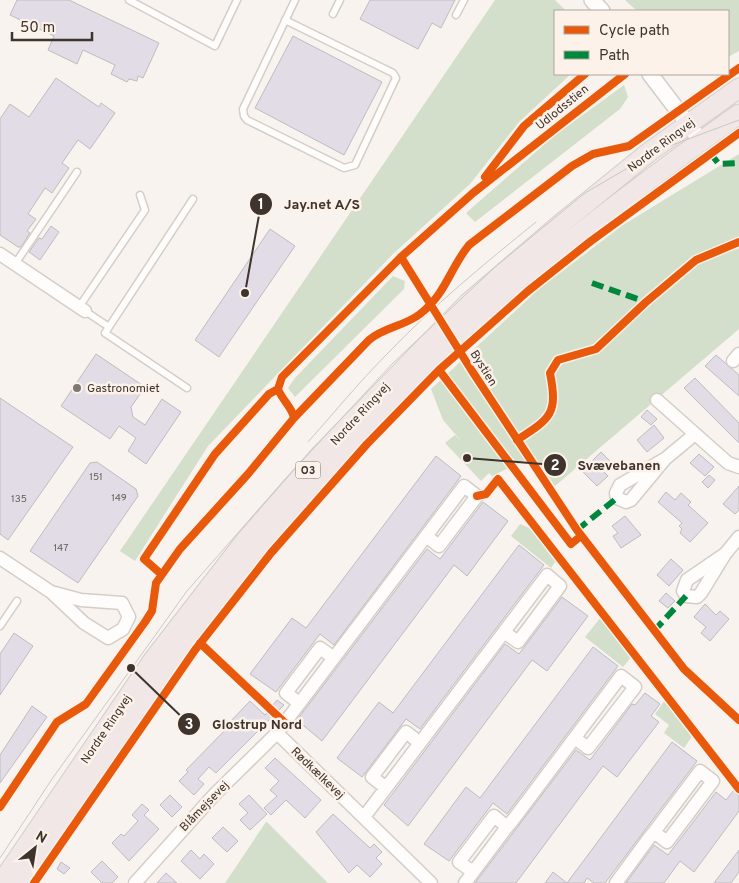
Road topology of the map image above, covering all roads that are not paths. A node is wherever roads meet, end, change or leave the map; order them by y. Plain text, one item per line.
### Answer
1 (129, 0) edge
2 (237, 0) edge
3 (295, 0) edge
4 (340, 0) edge
5 (464, 0) edge
6 (592, 0) edge
7 (601, 10) edge
8 (333, 14) dead end
9 (456, 14) dead end
10 (285, 20) junction
11 (651, 75) edge
12 (739, 88) edge
13 (739, 114) edge
14 (688, 124) junction
15 (701, 141) junction
16 (77, 172) dead end
17 (140, 195) dead end
18 (193, 199) dead end
19 (0, 254) edge
20 (15, 264) junction
21 (82, 309) junction
22 (109, 327) junction
23 (187, 388) dead end
24 (657, 400) dead end
25 (695, 434) junction
26 (665, 459) dead end
27 (739, 467) edge
28 (426, 536) junction
29 (739, 537) edge
30 (724, 554) dead end
31 (0, 558) edge
32 (50, 592) junction
33 (17, 601) dead end
34 (0, 626) edge
35 (504, 632) junction
36 (277, 733) junction
37 (575, 738) junction
38 (364, 817) junction
39 (654, 832) junction
40 (1, 883) edge
41 (22, 883) edge
42 (135, 883) edge
43 (431, 883) edge
44 (465, 883) edge
45 (616, 883) edge

1 - 2 lane
3 - 10 lane
4 - 8 lane
5 - 9 lane
6 - 7 street
10 - 10 lane
11 - 14 street
12 - 14 main road, Nordre Ringvej / O3
13 - 15 main road, Nordre Ringvej / O3
14 - 15 street
14 - 40 main road, Nordre Ringvej / O3
15 - 41 main road, Nordre Ringvej / O3
16 - 20 lane
17 - 21 lane
18 - 22 lane
19 - 20 street
20 - 21 street
21 - 22 lane
22 - 23 lane
24 - 25 street
25 - 26 street
25 - 27 street
28 - 28 street
28 - 36 street
29 - 30 street
31 - 32 street
32 - 32 street
33 - 34 lane
35 - 35 street
35 - 38 street
36 - 38 street, Rødkælkevej
36 - 42 street, Blåmejsevej
37 - 37 street
37 - 44 street
38 - 43 street, Rødkælkevej
39 - 39 street
39 - 45 street

